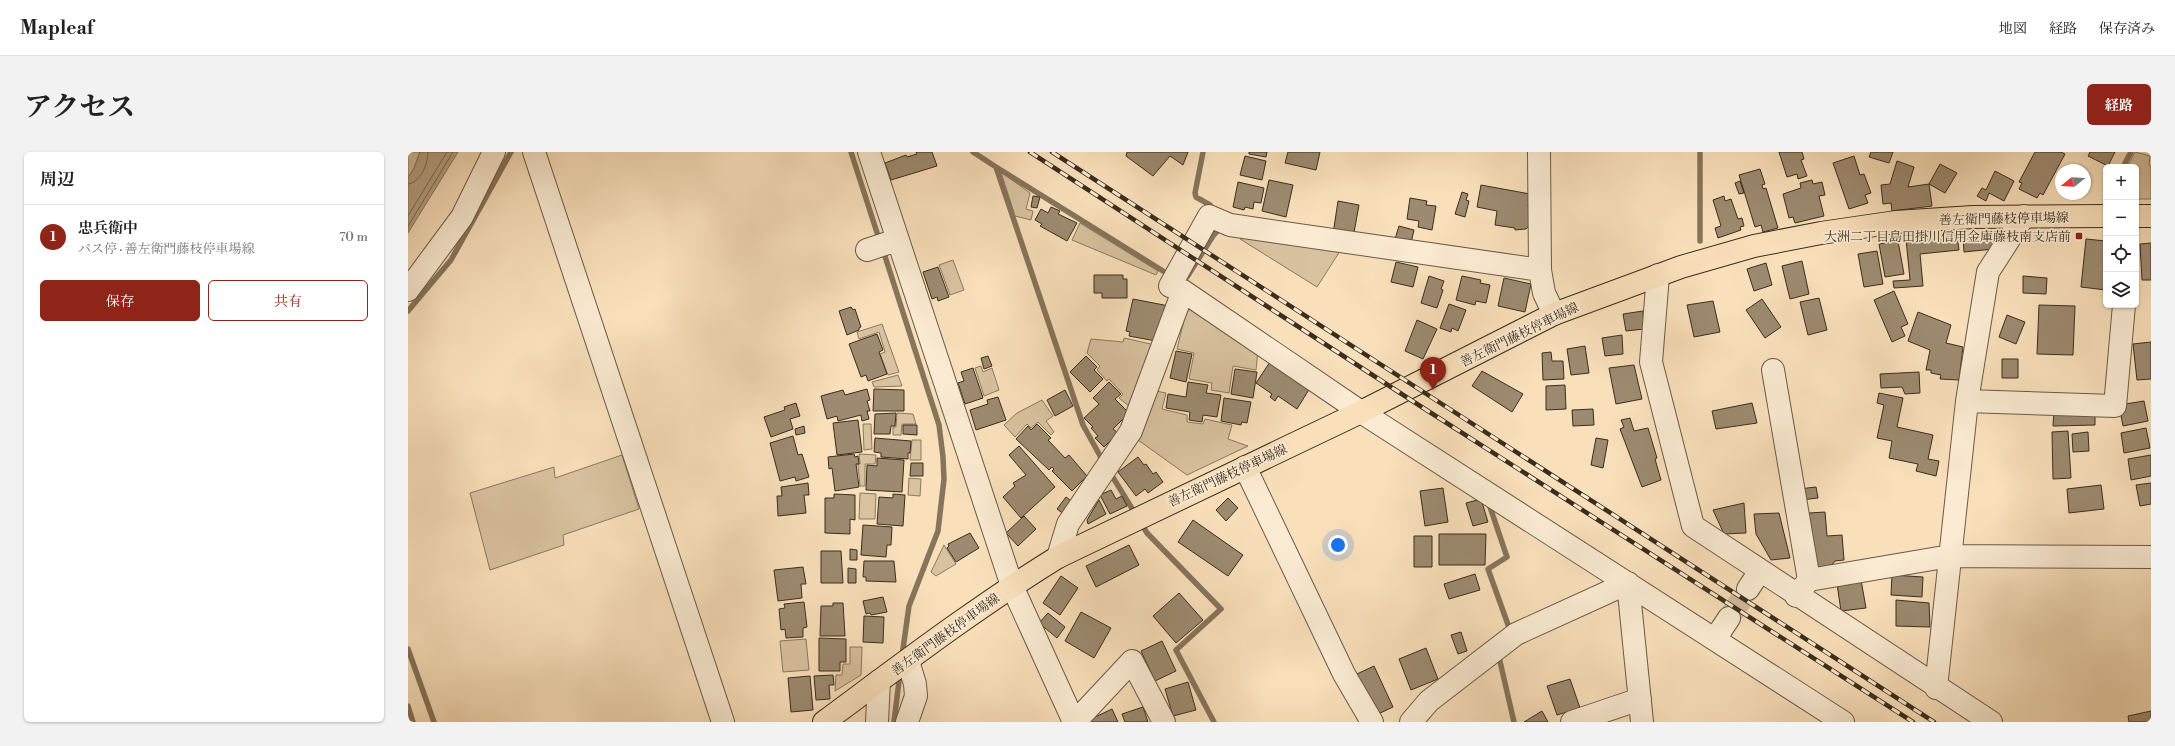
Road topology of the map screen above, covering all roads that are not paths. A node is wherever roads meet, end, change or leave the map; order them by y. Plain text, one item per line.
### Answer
1 (494, 152) edge
2 (534, 152) edge
3 (869, 152) edge
4 (1539, 152) edge
5 (2024, 216) junction
6 (2103, 216) edge
7 (2139, 216) edge
8 (2151, 216) edge
9 (1540, 270) junction
10 (1658, 275) junction
11 (1178, 282) junction
12 (408, 290) edge
13 (2124, 308) edge
14 (1554, 314) junction
15 (1773, 370) dead end
16 (1967, 401) junction
17 (1361, 412) junction
18 (1245, 467) junction
19 (1950, 556) junction
20 (1058, 557) junction
21 (2151, 557) edge
22 (1760, 571) junction
23 (1628, 583) junction
24 (1012, 586) junction
25 (1803, 588) junction
26 (1748, 589) tunnel mouth
27 (1729, 618) tunnel mouth
28 (1715, 639) junction
29 (905, 663) junction
30 (879, 682) junction
31 (1936, 688) junction
32 (1640, 700) junction
33 (723, 722) edge
34 (824, 722) edge
35 (877, 722) edge
36 (907, 722) edge
37 (1075, 722) edge
38 (1164, 722) edge
39 (1372, 722) edge
40 (1410, 722) edge
41 (1572, 722) edge
42 (1642, 722) edge
43 (1843, 722) edge
44 (1991, 722) edge

1 - 12 street
2 - 33 street
3 - 24 street
4 - 9 street
5 - 6 main road, 善左衛門藤枝停車場線
5 - 10 main road, 善左衛門藤枝停車場線
5 - 16 street
7 - 8 main road
9 - 11 street
9 - 14 street
10 - 14 main road, 善左衛門藤枝停車場線
10 - 22 street
11 - 17 street
11 - 20 street
13 - 16 street
14 - 17 main road, 善左衛門藤枝停車場線
15 - 25 street
16 - 19 street
17 - 18 main road, 善左衛門藤枝停車場線
17 - 23 street
18 - 20 main road, 善左衛門藤枝停車場線
18 - 39 street
19 - 21 street
19 - 25 street
19 - 31 street
20 - 24 main road, 善左衛門藤枝停車場線
22 - 25 street
22 - 26 street
23 - 28 street
23 - 32 street
23 - 40 street
24 - 29 main road, 善左衛門藤枝停車場線
24 - 37 street
25 - 31 street
27 - 28 street
28 - 43 street
29 - 30 main road, 善左衛門藤枝停車場線
29 - 36 street
30 - 34 main road, 善左衛門藤枝停車場線
30 - 35 street
31 - 44 street
32 - 41 street
32 - 42 street
37 - 38 street

